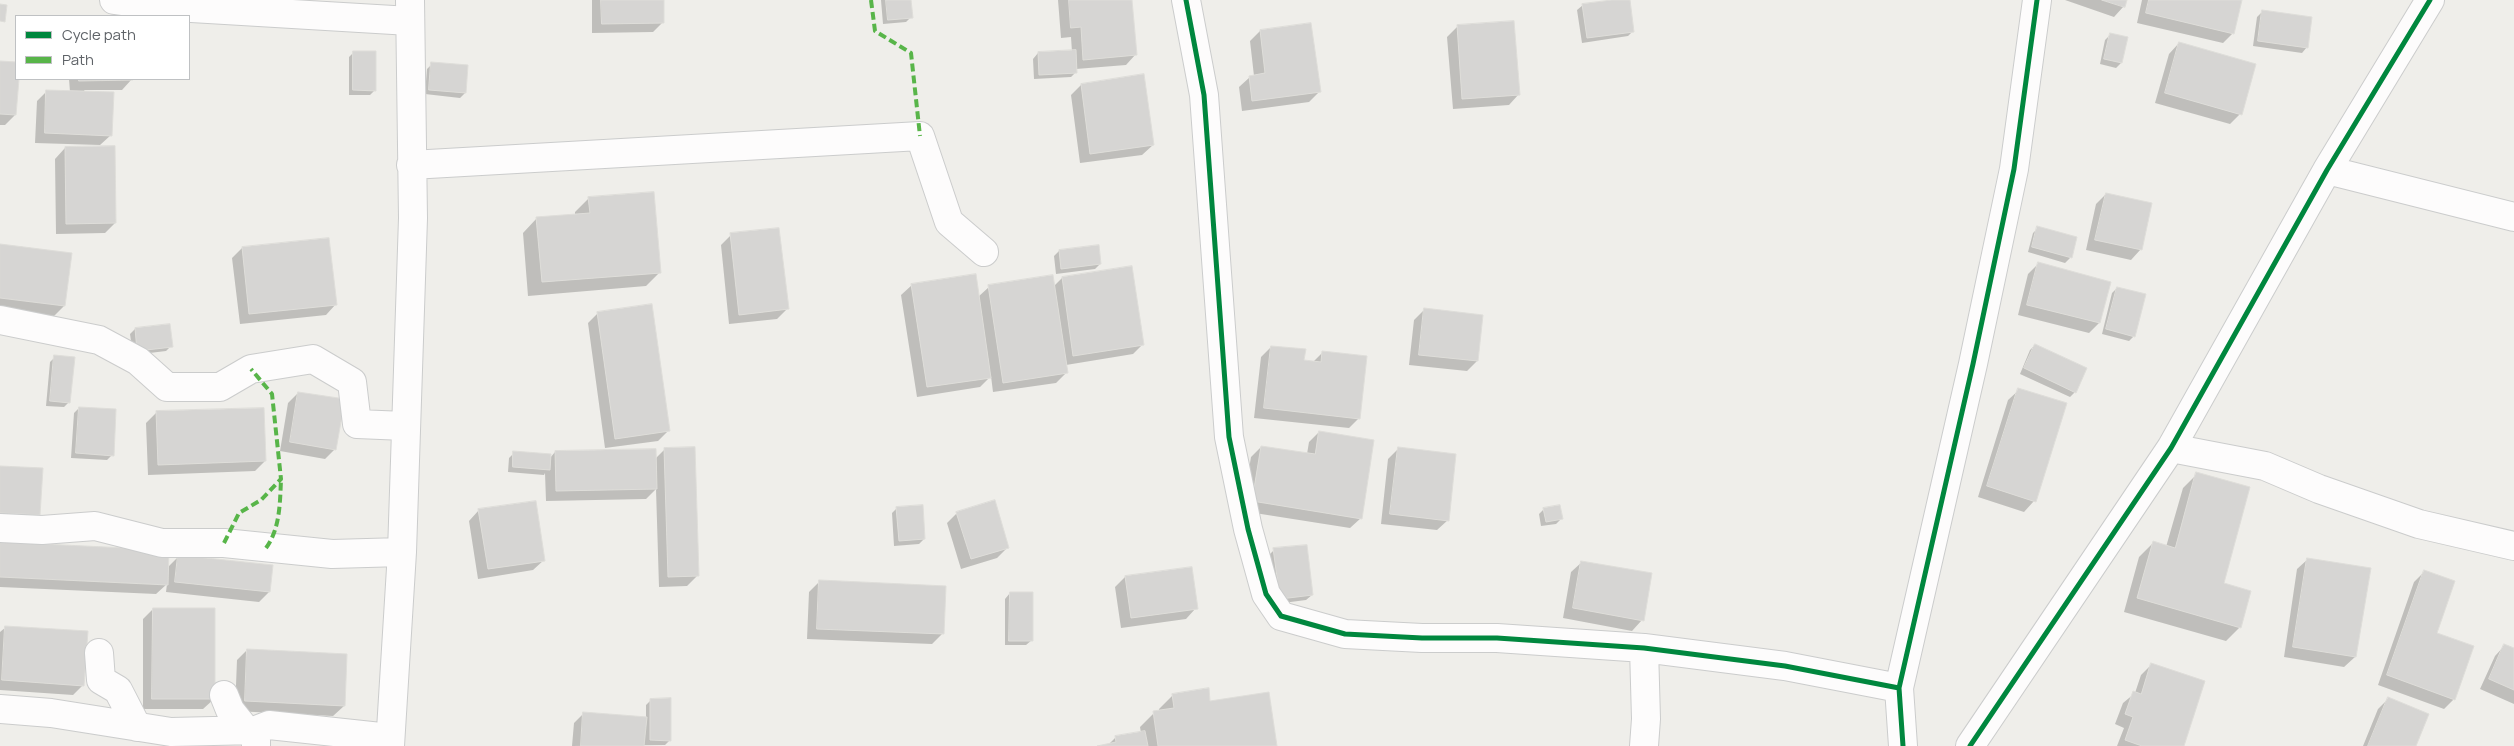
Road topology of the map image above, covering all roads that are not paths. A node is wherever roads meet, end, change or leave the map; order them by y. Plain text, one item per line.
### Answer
1 (114, 0) edge
2 (1186, 0) edge
3 (2037, 0) edge
4 (2430, 0) edge
5 (410, 11) edge
6 (411, 166) junction
7 (2328, 170) junction
8 (2514, 217) edge
9 (984, 252) dead end
10 (0, 320) edge
11 (405, 426) junction
12 (2171, 448) junction
13 (0, 528) edge
14 (2514, 546) edge
15 (402, 552) junction
16 (1644, 648) junction
17 (99, 653) dead end
18 (1899, 688) junction
19 (224, 695) dead end
20 (0, 709) edge
21 (137, 727) junction
22 (252, 735) edge
23 (390, 742) edge
24 (1644, 746) edge
25 (1903, 746) edge
26 (1970, 746) edge

1 - 5 street
2 - 16 street
3 - 18 street
4 - 7 street
5 - 6 street
6 - 9 street
6 - 11 street
7 - 8 street
7 - 12 street
10 - 11 street
11 - 15 street
12 - 14 street
12 - 26 street
13 - 15 street
15 - 23 street
16 - 18 street
16 - 24 street
17 - 21 street
18 - 25 street
19 - 22 street
20 - 21 street
21 - 22 street
22 - 23 street

